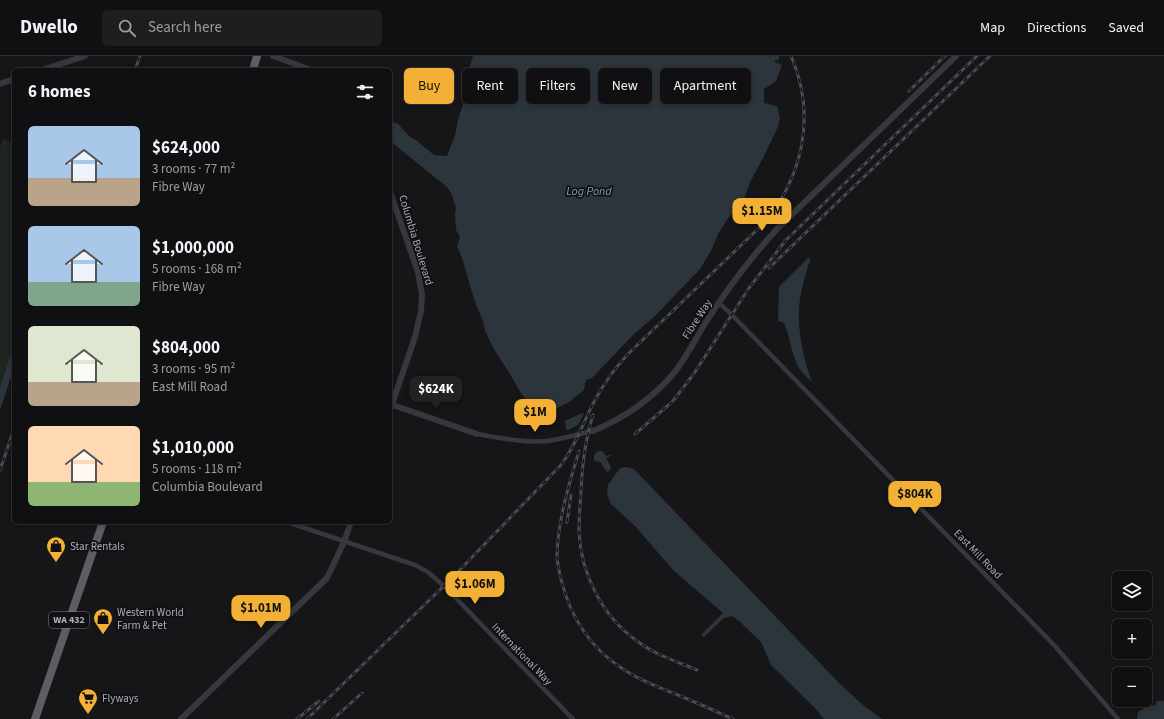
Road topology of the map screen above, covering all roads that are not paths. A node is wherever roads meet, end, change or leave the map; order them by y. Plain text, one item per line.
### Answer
1 (85, 56) edge
2 (257, 56) edge
3 (273, 56) edge
4 (956, 56) edge
5 (48, 68) edge
6 (254, 68) edge
7 (306, 68) edge
8 (12, 80) edge
9 (0, 84) edge
10 (392, 198) edge
11 (719, 303) junction
12 (392, 403) edge
13 (392, 406) edge
14 (593, 431) joint
15 (477, 434) joint
16 (102, 524) edge
17 (293, 524) edge
18 (350, 524) edge
19 (344, 542) junction
20 (35, 719) edge
21 (181, 719) edge
22 (573, 719) edge
23 (1118, 719) edge

1 - 5 street
2 - 6 highway
3 - 7 street
4 - 11 street, Fibre Way
8 - 9 street
10 - 12 street, Columbia Boulevard
11 - 14 street, Fibre Way
11 - 23 street, East Mill Road
13 - 15 street, Fibre Way
14 - 15 street, Fibre Way
16 - 20 highway, WA 432
17 - 19 street, International Way
18 - 19 street
19 - 21 street
19 - 22 street, International Way

